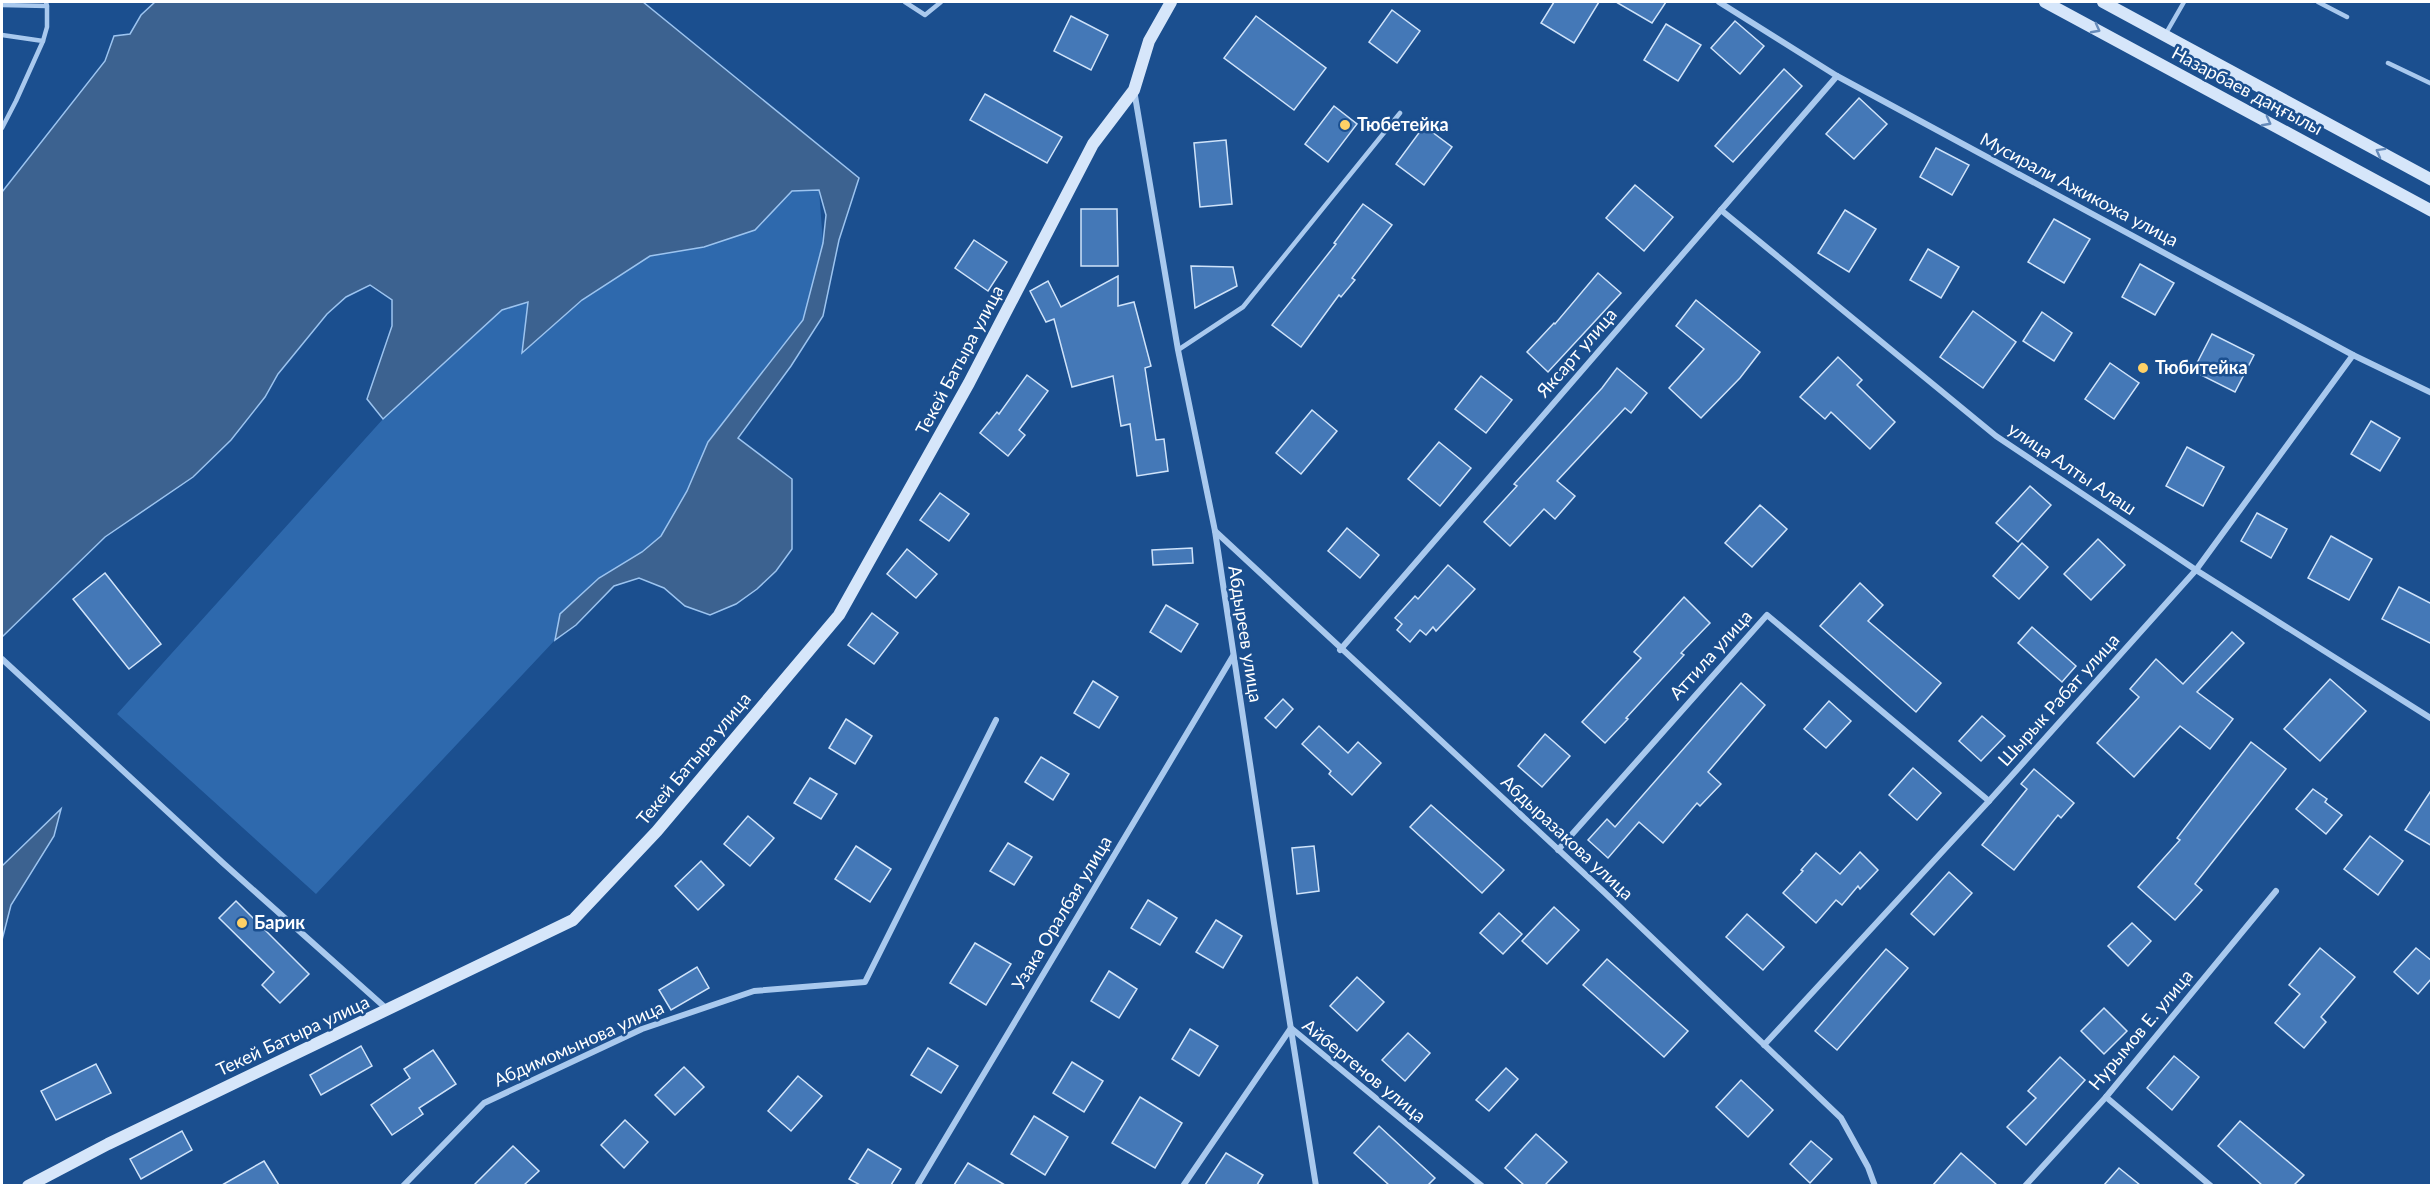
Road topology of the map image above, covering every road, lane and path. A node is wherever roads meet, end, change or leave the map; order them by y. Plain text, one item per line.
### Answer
1 (905, 2) edge
2 (941, 2) edge
3 (1171, 2) edge
4 (1719, 2) edge
5 (2045, 2) edge
6 (2103, 2) edge
7 (2184, 2) edge
8 (2318, 2) edge
9 (47, 4) edge
10 (2, 5) edge
11 (2347, 17) dead end
12 (2, 35) edge
13 (2165, 35) junction
14 (43, 41) junction
15 (2388, 63) dead end
16 (1837, 76) junction
17 (2432, 84) edge
18 (1134, 90) junction
19 (1400, 112) dead end
20 (2, 128) edge
21 (2432, 180) edge
22 (1721, 210) junction
23 (2432, 211) edge
24 (1178, 350) junction
25 (2353, 355) junction
26 (2432, 393) edge
27 (1215, 531) junction
28 (2196, 570) junction
29 (1340, 650) junction
30 (1233, 655) junction
31 (2, 659) edge
32 (2432, 719) edge
33 (996, 720) dead end
34 (1989, 801) junction
35 (1558, 850) junction
36 (2276, 891) dead end
37 (389, 1010) junction
38 (1291, 1028) junction
39 (1764, 1044) junction
40 (2106, 1097) junction
41 (28, 1185) edge
42 (403, 1185) edge
43 (917, 1185) edge
44 (1183, 1185) edge
45 (1317, 1185) edge
46 (1482, 1185) edge
47 (1875, 1185) edge
48 (2025, 1185) edge
49 (2211, 1185) edge

1 - 2 lane
3 - 18 street, Текей Батыра улица
4 - 16 street, Мусирали Ажикожа улица
5 -> 23 street, Назарбаев даңғылы
6 - 13 street, Назарбаев даңғылы
7 - 13 lane
8 - 11 lane
9 - 10 lane
9 - 14 lane
12 - 14 lane
21 -> 13 street, Назарбаев даңғылы
14 - 20 lane
15 - 17 lane
16 - 22 street, Яксарт улица
16 - 25 street, Мусирали Ажикожа улица
18 - 24 street, Абдыреев улица
18 - 37 street, Текей Батыра улица
19 - 24 lane
22 - 28 street, улица Алты Алаш
22 - 29 street, Яксарт улица
24 - 27 street, Абдыреев улица
25 - 26 street, Мусирали Ажикожа улица
25 - 28 street, Шырык Рабат улица
27 - 29 street, Абдыразакова улица
27 - 30 street, Абдыреев улица
28 - 32 street, улица Алты Алаш
28 - 34 street, Шырык Рабат улица
29 - 35 street, Абдыразакова улица
30 - 38 street, Абдыреев улица
30 - 43 street, Узака Оралбая улица
31 - 37 street
33 - 42 street, Абдимомынова улица
34 - 35 street, Аттила улица
34 - 39 street, Шырык Рабат улица
35 - 39 street, Абдыразакова улица
36 - 40 street, Нурымов Е. улица
37 - 41 street, Текей Батыра улица
38 - 44 street, Айбергенов улица
38 - 45 street, Абдыреев улица
38 - 46 street, Айбергенов улица
39 - 47 street, Абдыразакова улица
40 - 48 street, Нурымов Е. улица
40 - 49 street

